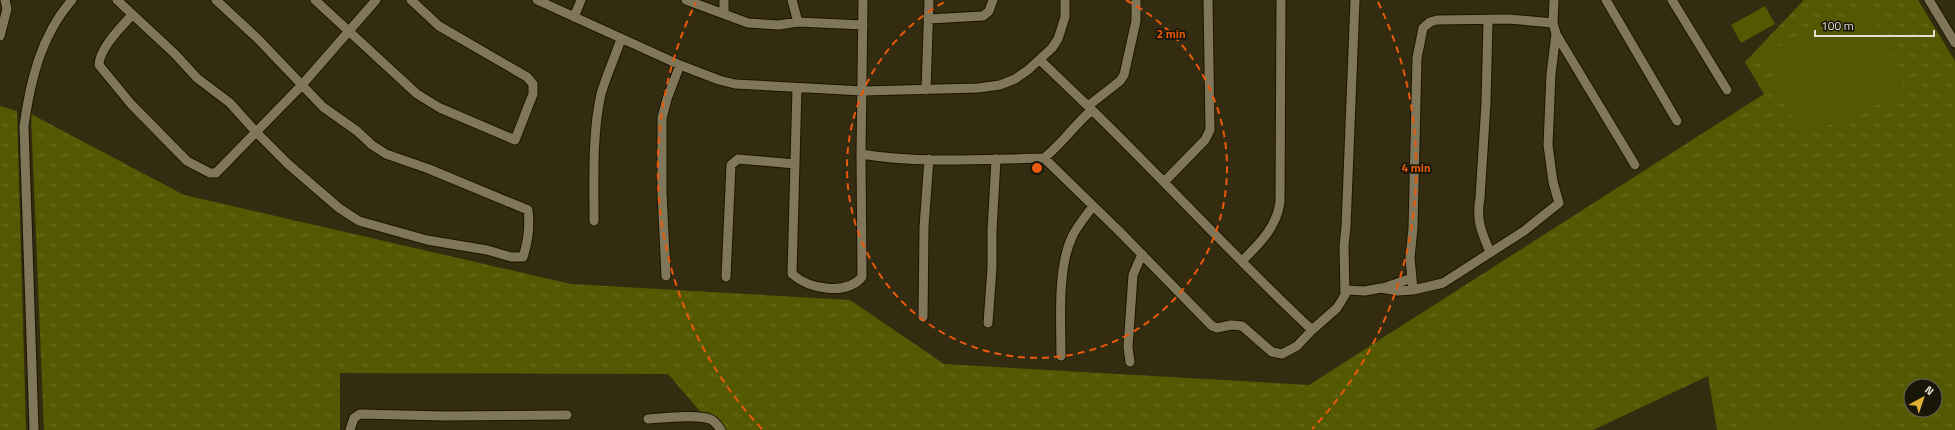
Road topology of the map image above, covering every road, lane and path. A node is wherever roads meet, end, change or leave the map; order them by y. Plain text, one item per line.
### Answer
1 (5, 0) edge
2 (72, 0) edge
3 (117, 0) edge
4 (216, 0) edge
5 (315, 0) edge
6 (376, 0) edge
7 (412, 0) edge
8 (536, 0) edge
9 (580, 0) edge
10 (686, 0) edge
11 (724, 0) edge
12 (792, 0) edge
13 (863, 0) edge
14 (928, 0) edge
15 (993, 0) edge
16 (1066, 0) edge
17 (1136, 0) edge
18 (1208, 0) edge
19 (1281, 0) edge
20 (1356, 0) edge
21 (1554, 0) edge
22 (1606, 0) edge
23 (1672, 0) edge
24 (1929, 0) edge
25 (724, 14) junction
26 (132, 15) junction
27 (574, 17) junction
28 (928, 18) junction
29 (1488, 20) junction
30 (798, 22) junction
31 (1553, 22) junction
32 (863, 26) junction
33 (349, 30) junction
34 (1, 31) edge
35 (1556, 34) junction
36 (621, 39) junction
37 (1955, 44) edge
38 (1040, 60) junction
39 (680, 65) junction
40 (301, 86) junction
41 (797, 88) junction
42 (926, 90) junction
43 (1727, 90) dead end
44 (863, 91) junction
45 (1090, 108) junction
46 (1677, 121) dead end
47 (256, 132) junction
48 (861, 154) junction
49 (1044, 158) junction
50 (929, 159) junction
51 (996, 159) junction
52 (795, 164) junction
53 (1635, 165) dead end
54 (1164, 182) junction
55 (1093, 206) junction
56 (594, 221) dead end
57 (1490, 252) junction
58 (1142, 254) junction
59 (1242, 261) junction
60 (666, 276) dead end
61 (726, 277) dead end
62 (1412, 278) junction
63 (1381, 288) junction
64 (1346, 290) junction
65 (1413, 290) junction
66 (923, 317) dead end
67 (988, 323) dead end
68 (1312, 330) junction
69 (1061, 356) dead end
70 (1130, 362) dead end
71 (567, 415) dead end
72 (648, 419) dead end
73 (34, 430) edge
74 (350, 430) edge
75 (721, 430) edge

1 - 34 street
2 - 73 street
3 - 26 street
4 - 40 street
5 - 33 street
6 - 33 street
7 - 33 street
8 - 27 street
9 - 27 street
10 - 25 street
11 - 25 street
12 - 30 street
13 - 32 street
14 - 28 street
15 - 28 street
16 - 38 street
17 - 45 street
18 - 54 street
19 - 59 street
20 - 64 street
21 - 31 street
22 - 46 street
23 - 43 street
24 - 37 street
25 - 30 street
26 - 47 street
26 - 47 street
27 - 36 street
28 - 42 street
29 - 31 street
29 - 57 street
29 - 62 street
30 - 32 street
31 - 35 street
32 - 44 street
33 - 40 street
35 - 53 street
35 - 57 street
36 - 39 street
36 - 56 street
38 - 42 street
38 - 45 street
39 - 41 street
39 - 60 street
40 - 47 street
40 - 47 street
41 - 44 street
41 - 52 street
42 - 44 street
44 - 48 street
45 - 49 street
45 - 54 street
48 - 50 street
48 - 52 street
49 - 51 street
49 - 55 street
50 - 51 street
50 - 66 street
51 - 67 street
52 - 61 street
54 - 59 street
55 - 58 street
55 - 69 street
57 - 65 street
58 - 68 street
58 - 70 street
59 - 68 street
62 - 63 street
62 - 65 street
63 - 64 street
63 - 65 street
64 - 68 street
71 - 74 street
72 - 75 street

